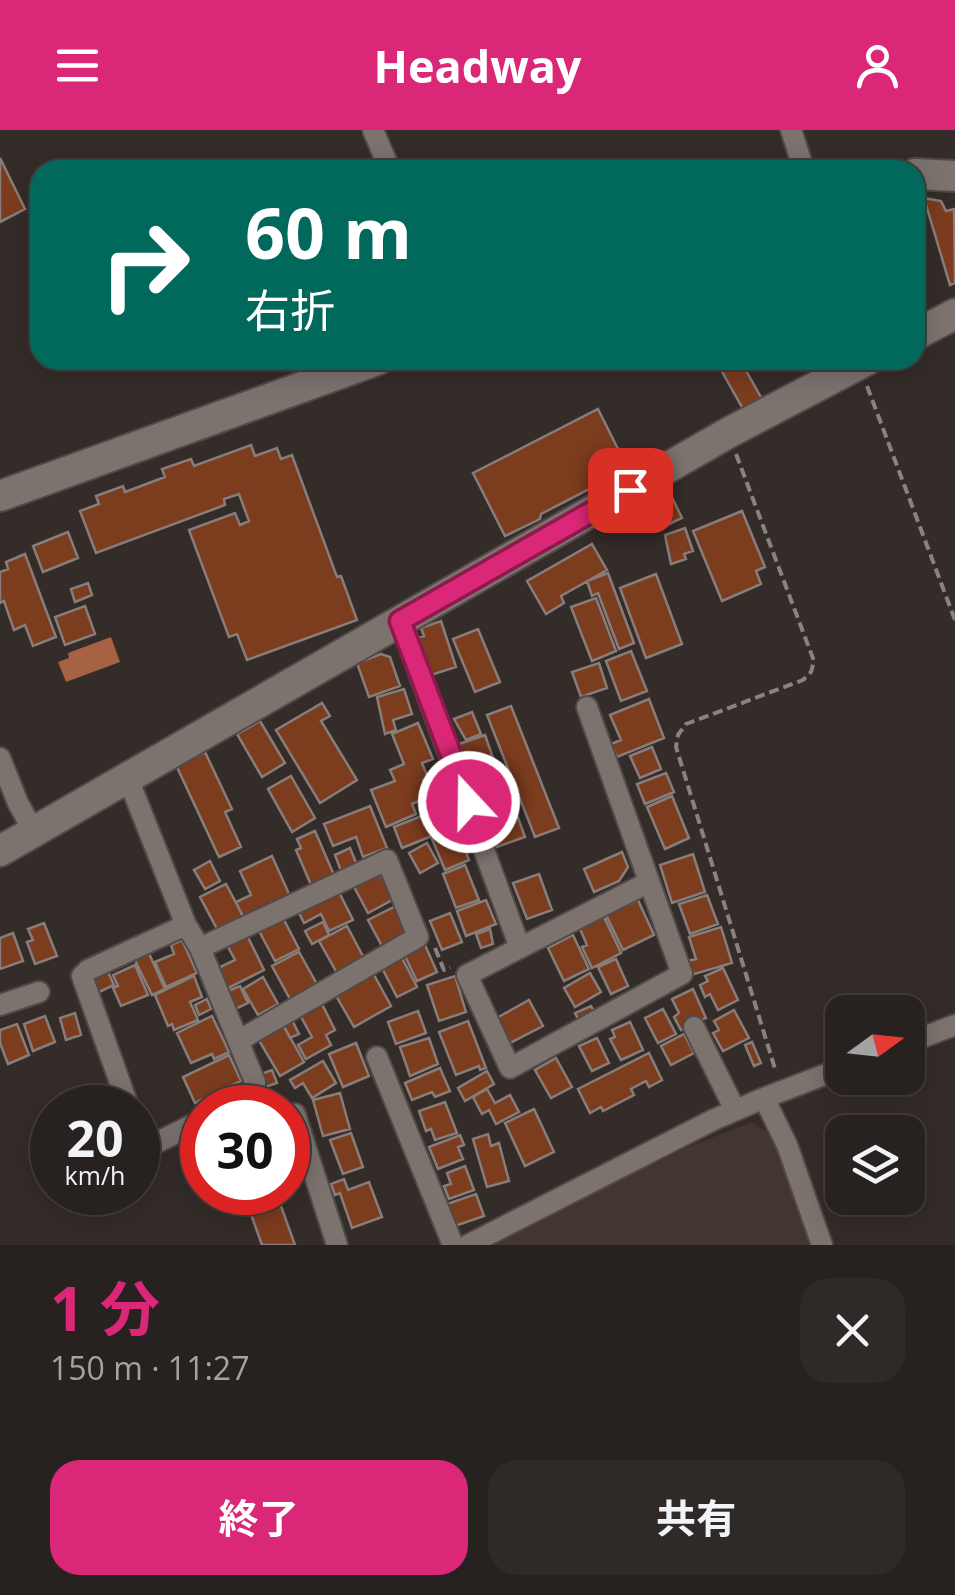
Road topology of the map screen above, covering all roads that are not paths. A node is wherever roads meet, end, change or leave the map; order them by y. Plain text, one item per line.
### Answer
1 (373, 130) edge
2 (790, 130) edge
3 (386, 160) edge
4 (800, 160) edge
5 (925, 174) edge
6 (955, 176) edge
7 (955, 314) edge
8 (925, 330) edge
9 (349, 370) edge
10 (848, 370) edge
11 (0, 496) edge
12 (400, 621) junction
13 (587, 706) dead end
14 (0, 758) edge
15 (127, 776) junction
16 (34, 832) junction
17 (0, 852) edge
18 (647, 883) junction
19 (186, 925) junction
20 (200, 948) junction
21 (520, 948) junction
22 (39, 992) dead end
23 (0, 1006) edge
24 (955, 1026) edge
25 (694, 1028) dead end
26 (925, 1037) edge
27 (238, 1041) junction
28 (377, 1056) dead end
29 (825, 1075) edge
30 (121, 1085) edge
31 (256, 1085) edge
32 (773, 1095) junction
33 (734, 1110) junction
34 (310, 1160) edge
35 (338, 1245) edge
36 (453, 1245) edge
37 (468, 1245) edge
38 (822, 1245) edge

1 - 3 street
2 - 4 street
5 - 6 street
7 - 8 street
9 - 11 street
10 - 12 street
12 - 15 street
12 - 21 street
13 - 18 street
14 - 16 street
15 - 16 street
15 - 19 street
16 - 17 street
18 - 21 street
18 - 21 street
19 - 20 street
19 - 30 street
20 - 27 street
20 - 27 street
22 - 23 street
24 - 26 street
25 - 33 street
27 - 31 street
28 - 36 street
29 - 32 street
32 - 33 street
32 - 38 street
33 - 37 street
34 - 35 street

